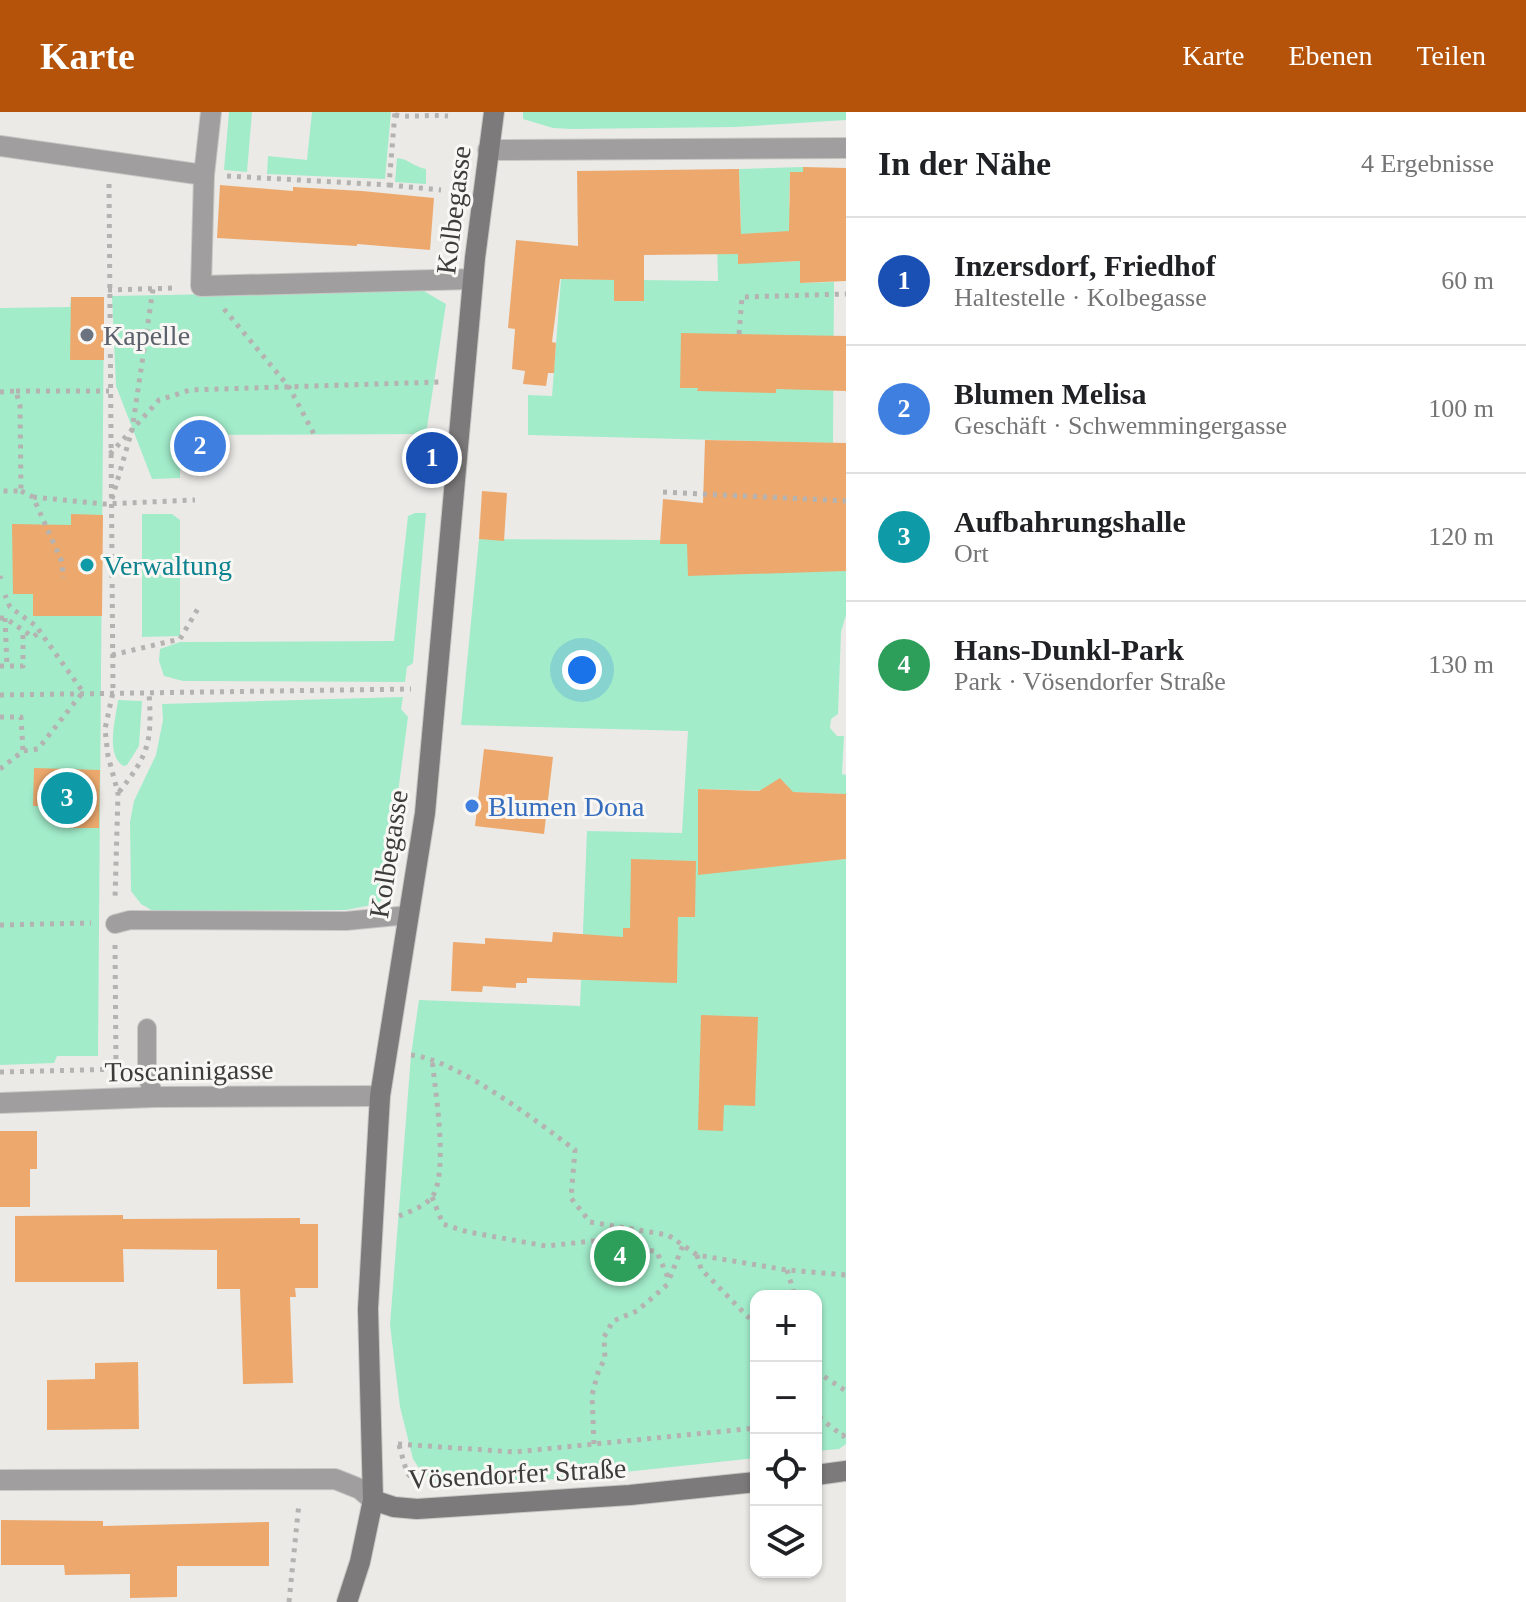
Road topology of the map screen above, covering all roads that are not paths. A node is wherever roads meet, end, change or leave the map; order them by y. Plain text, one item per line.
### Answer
1 (211, 112) edge
2 (494, 112) edge
3 (0, 146) edge
4 (846, 148) edge
5 (488, 150) junction
6 (204, 175) junction
7 (473, 279) junction
8 (408, 915) junction
9 (115, 924) road end
10 (147, 1028) dead end
11 (380, 1096) junction
12 (155, 1097) junction
13 (0, 1103) edge
14 (846, 1471) edge
15 (822, 1474) edge
16 (0, 1480) edge
17 (750, 1483) edge
18 (373, 1500) junction
19 (347, 1602) edge

1 - 6 street
2 - 5 main road, Kolbegasse
3 - 6 street
4 - 5 street
5 - 7 main road, Kolbegasse
6 - 7 street
7 - 8 main road, Kolbegasse
8 - 9 lane
8 - 11 main road, Kolbegasse
10 - 12 lane
11 - 12 street, Toscaninigasse
11 - 18 main road, Kolbegasse
12 - 13 street, Toscaninigasse
14 - 15 main road
16 - 18 street, Vösendorfer Straße
17 - 18 main road, Vösendorfer Straße
18 - 19 main road, Kolbegasse

